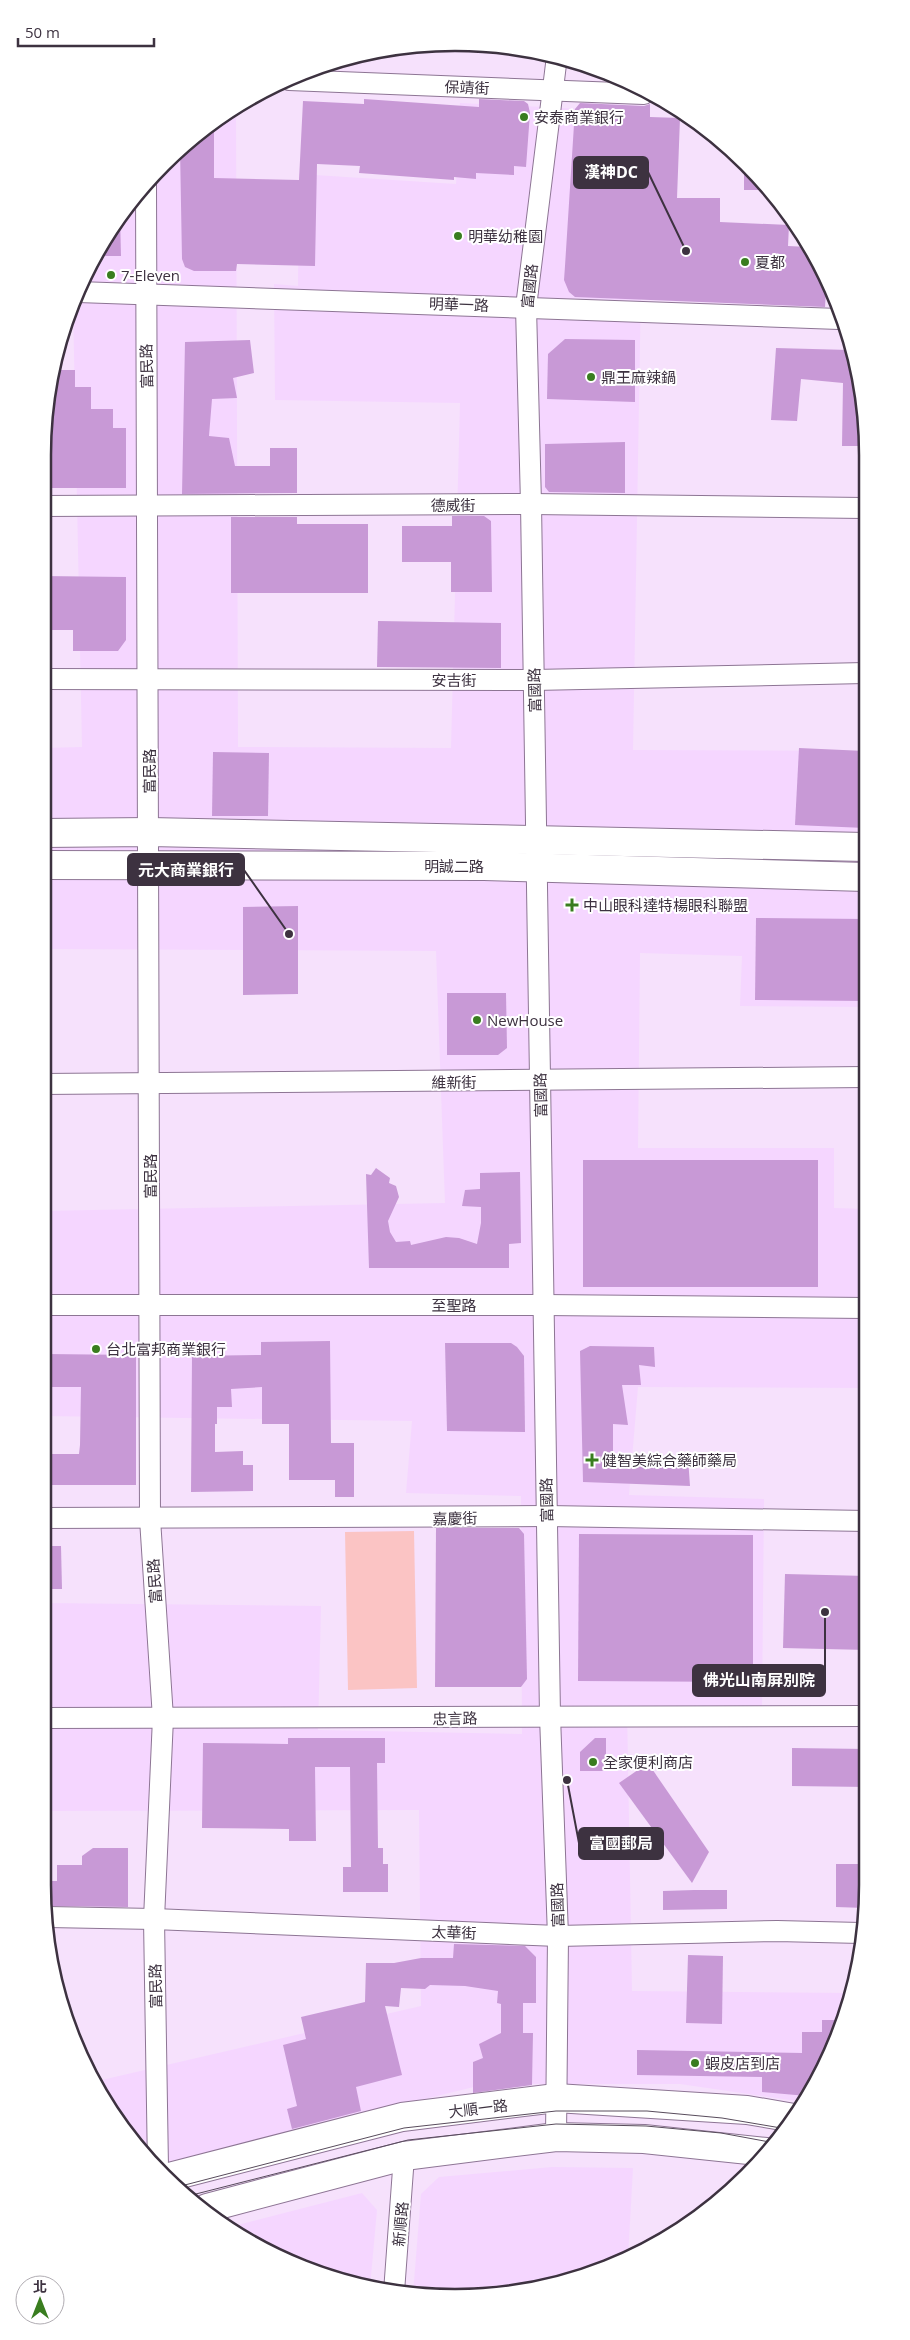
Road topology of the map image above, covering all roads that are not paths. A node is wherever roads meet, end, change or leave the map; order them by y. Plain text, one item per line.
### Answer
1 (557, 64) edge
2 (304, 81) edge
3 (553, 90) junction
4 (635, 94) edge
5 (146, 195) edge
6 (86, 292) edge
7 (146, 293) junction
8 (526, 307) junction
9 (835, 319) edge
10 (531, 504) junction
11 (51, 506) edge
12 (148, 506) junction
13 (859, 508) edge
14 (859, 673) edge
15 (51, 679) edge
16 (149, 679) junction
17 (534, 680) junction
18 (150, 832) junction
19 (51, 833) edge
20 (536, 841) junction
21 (859, 847) edge
22 (51, 865) edge
23 (150, 866) junction
24 (536, 868) junction
25 (859, 877) edge
26 (859, 1077) edge
27 (540, 1082) junction
28 (51, 1084) edge
29 (150, 1084) junction
30 (150, 1304) junction
31 (51, 1305) edge
32 (543, 1305) junction
33 (859, 1308) edge
34 (546, 1516) junction
35 (51, 1518) edge
36 (150, 1519) junction
37 (859, 1521) edge
38 (550, 1716) junction
39 (859, 1716) edge
40 (51, 1718) edge
41 (163, 1718) junction
42 (53, 1917) edge
43 (154, 1919) junction
44 (856, 1933) edge
45 (558, 1936) junction
46 (556, 2098) junction
47 (786, 2117) edge
48 (556, 2137) junction
49 (759, 2151) edge
50 (404, 2156) junction
51 (158, 2158) edge
52 (175, 2175) edge
53 (211, 2207) edge
54 (395, 2284) edge

1 - 3 street, 富國路
2 - 3 street, 保靖街
3 - 4 street, 保靖街
3 - 8 street, 富國路
5 - 7 street, 富民路
6 - 7 street, 明華一路
7 - 8 street, 明華一路
7 - 12 street, 富民路
8 - 9 street, 明華一路
8 - 10 street, 富國路
10 - 12 street, 德威街
10 - 13 street, 德威街
10 - 17 street, 富國路
11 - 12 street, 德威街
12 - 16 street, 富民路
14 - 17 street, 安吉街
15 - 16 street, 安吉街
16 - 17 street, 安吉街
16 - 18 street, 富民路
17 - 20 street, 富國路
18 - 19 street, 明誠二路
18 - 20 street, 明誠二路
18 - 23 street, 富民路
20 - 21 street, 明誠二路
20 - 24 street, 富國路
22 - 23 street, 明誠二路
23 - 24 street, 明誠二路
23 - 29 street, 富民路
24 - 25 street, 明誠二路
24 - 27 street, 富國路
26 - 27 street, 維新街
27 - 29 street, 維新街
27 - 32 street, 富國路
28 - 29 street, 維新街
29 - 30 street, 富民路
30 - 31 street, 至聖路
30 - 32 street, 至聖路
30 - 36 street, 富民路
32 - 33 street, 至聖路
32 - 34 street, 富國路
34 - 36 street, 嘉慶街
34 - 37 street, 嘉慶街
34 - 38 street, 富國路
35 - 36 street, 嘉慶街
36 - 41 street, 富民路
38 - 39 street, 忠言路
38 - 41 street, 忠言路
38 - 45 street, 富國路
40 - 41 street, 忠言路
41 - 43 street, 富民路
42 - 43 street, 太華街
43 - 45 street, 太華街
43 - 51 street, 富民路
44 - 45 street, 太華街
45 - 46 street, 富國路
46 - 47 street, 大順一路
46 - 48 street, 富國路
46 - 52 street, 大順一路
48 - 49 street
48 - 50 street
50 - 53 street
50 - 54 street, 新順路

